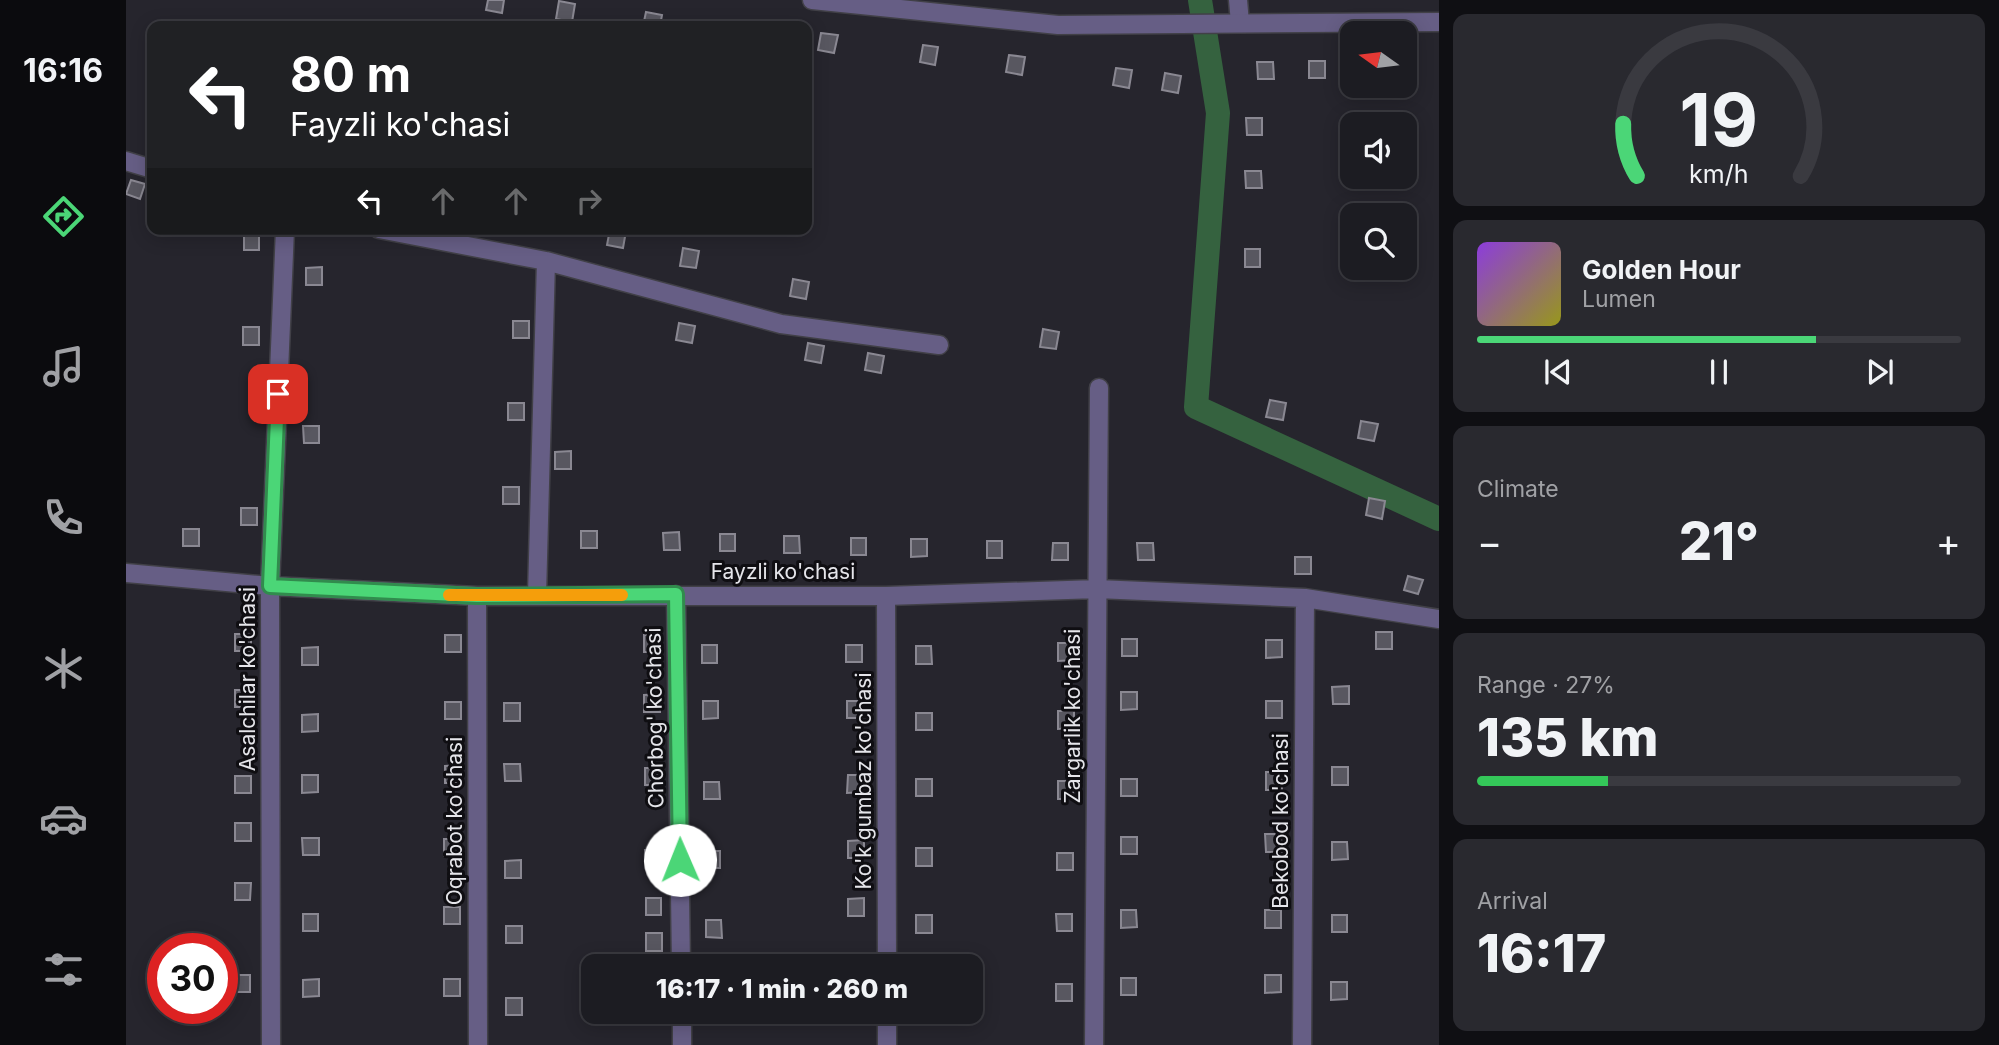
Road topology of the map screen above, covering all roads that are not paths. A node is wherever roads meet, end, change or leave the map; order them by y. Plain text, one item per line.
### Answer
1 (813, 0) edge
2 (1238, 0) edge
3 (1439, 22) edge
4 (1240, 23) junction
5 (126, 161) edge
6 (147, 167) edge
7 (285, 235) edge
8 (410, 235) edge
9 (547, 261) junction
10 (939, 345) dead end
11 (1099, 388) dead end
12 (126, 573) edge
13 (270, 586) junction
14 (1097, 589) junction
15 (676, 594) junction
16 (537, 595) junction
17 (477, 596) junction
18 (886, 596) junction
19 (1305, 598) junction
20 (1439, 619) edge
21 (681, 954) edge
22 (887, 954) edge
23 (682, 1024) edge
24 (887, 1024) edge
25 (271, 1045) edge
26 (478, 1045) edge
27 (682, 1045) edge
28 (887, 1045) edge
29 (1094, 1045) edge
30 (1302, 1045) edge

1 - 4 street
2 - 4 street
3 - 4 street
5 - 6 street
7 - 13 street, Asalchilar ko'chasi
8 - 9 street
9 - 10 street
9 - 16 street
11 - 14 street, Zargarlik ko'chasi
12 - 13 street, Fayzli ko'chasi
13 - 17 street, Fayzli ko'chasi
13 - 25 street, Asalchilar ko'chasi
14 - 18 street, Fayzli ko'chasi
14 - 19 street, Fayzli ko'chasi
14 - 29 street, Zargarlik ko'chasi
15 - 16 street, Fayzli ko'chasi
15 - 18 street, Fayzli ko'chasi
15 - 21 street, Chorbog' ko'chasi
16 - 17 street, Fayzli ko'chasi
17 - 26 street, Oqrabot ko'chasi
18 - 22 street, Ko'k gumbaz ko'chasi
19 - 20 street, Fayzli ko'chasi
19 - 30 street, Bekobod ko'chasi
23 - 27 street
24 - 28 street

